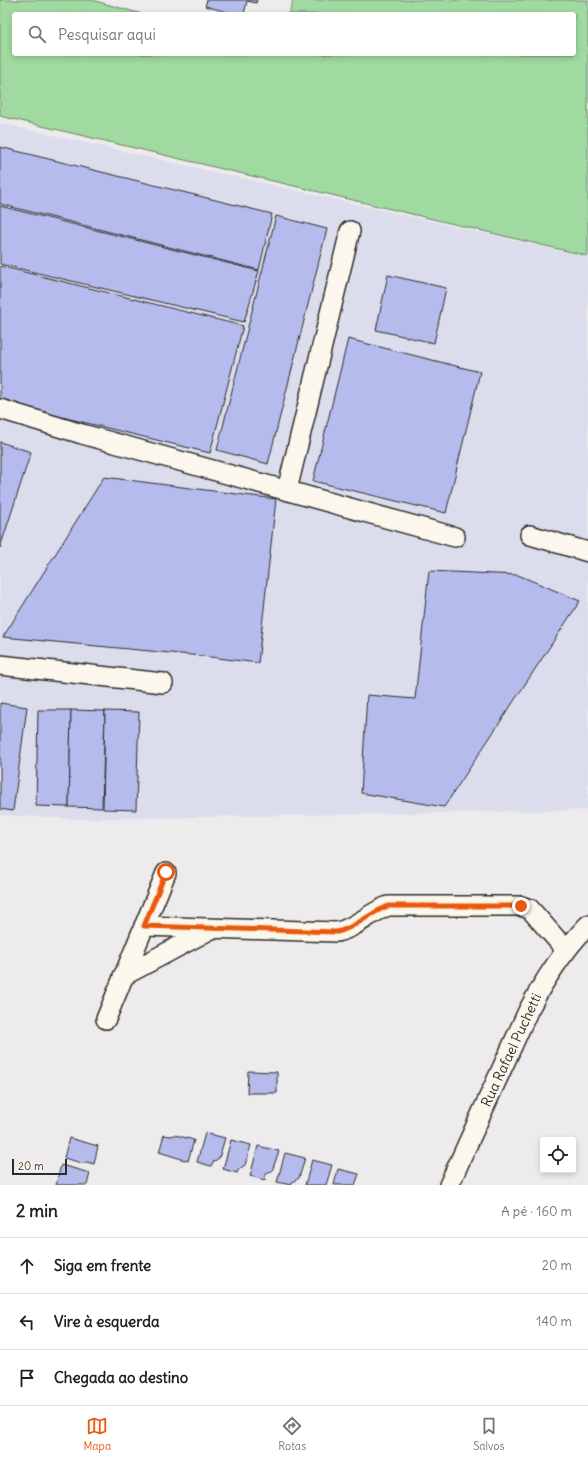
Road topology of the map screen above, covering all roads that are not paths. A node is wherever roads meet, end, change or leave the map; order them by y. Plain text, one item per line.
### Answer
1 (350, 231) dead end
2 (0, 409) edge
3 (286, 490) junction
4 (530, 535) dead end
5 (455, 537) dead end
6 (588, 552) edge
7 (0, 665) edge
8 (163, 683) dead end
9 (166, 872) dead end
10 (588, 925) edge
11 (144, 926) junction
12 (212, 928) junction
13 (566, 950) junction
14 (123, 976) junction
15 (106, 1019) dead end
16 (449, 1185) edge

1 - 3 street
2 - 3 street
3 - 5 street
4 - 6 street
7 - 8 street
9 - 11 street
10 - 13 street, Rua Rafael Puchetti
11 - 12 street
11 - 14 street
12 - 13 street
12 - 14 street
13 - 16 street, Rua Rafael Puchetti
14 - 15 street

